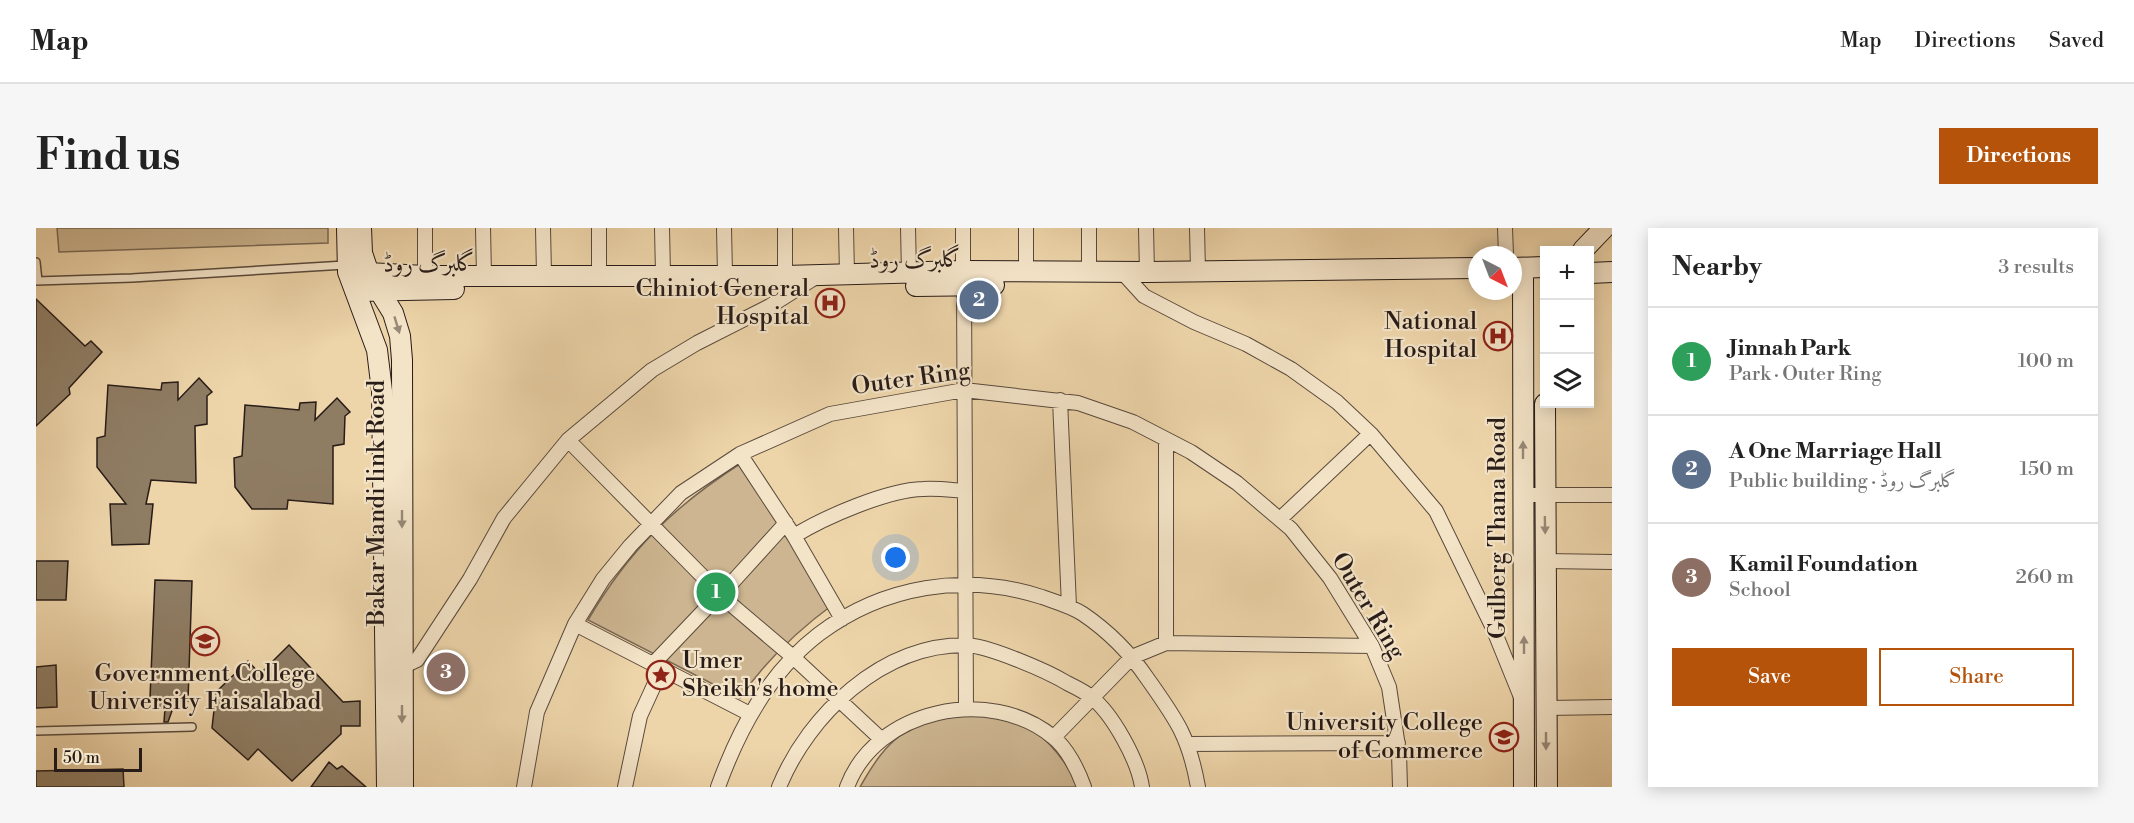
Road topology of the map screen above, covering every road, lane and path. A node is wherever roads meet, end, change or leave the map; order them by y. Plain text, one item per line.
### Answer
1 (347, 228) edge
2 (362, 228) edge
3 (425, 228) edge
4 (483, 228) edge
5 (543, 228) edge
6 (599, 228) edge
7 (662, 228) edge
8 (724, 228) edge
9 (785, 228) edge
10 (846, 228) edge
11 (908, 228) edge
12 (963, 228) edge
13 (1026, 228) edge
14 (1089, 228) edge
15 (1146, 228) edge
16 (1197, 228) edge
17 (1505, 228) edge
18 (1604, 228) edge
19 (1506, 246) edge
20 (1587, 246) edge
21 (36, 262) edge
22 (1468, 268) edge
23 (1540, 268) edge
24 (1198, 271) junction
25 (1089, 272) junction
26 (1612, 272) edge
27 (909, 273) junction
28 (1026, 273) junction
29 (1522, 273) edge
30 (1594, 273) edge
31 (544, 274) junction
32 (599, 274) junction
33 (663, 274) junction
34 (725, 274) junction
35 (847, 274) junction
36 (1522, 275) edge
37 (350, 276) junction
38 (425, 276) junction
39 (484, 276) junction
40 (785, 276) junction
41 (1135, 276) junction
42 (963, 278) junction
43 (811, 280) junction
44 (1468, 280) edge
45 (1540, 280) edge
46 (37, 281) edge
47 (374, 282) junction
48 (1519, 300) edge
49 (964, 390) junction
50 (1060, 400) junction
51 (1545, 408) edge
52 (1370, 434) junction
53 (568, 440) junction
54 (1166, 440) junction
55 (740, 454) junction
56 (965, 491) junction
57 (1523, 495) junction
58 (1612, 495) edge
59 (1545, 497) junction
60 (1280, 519) junction
61 (652, 522) junction
62 (786, 523) junction
63 (794, 536) junction
64 (1546, 561) junction
65 (1612, 562) edge
66 (965, 585) junction
67 (720, 594) junction
68 (1069, 606) junction
69 (842, 619) junction
70 (575, 624) junction
71 (1166, 643) junction
72 (966, 645) junction
73 (1372, 646) junction
74 (793, 657) junction
75 (1132, 657) junction
76 (658, 666) junction
77 (402, 667) junction
78 (1092, 697) junction
79 (839, 698) junction
80 (1524, 705) junction
81 (1612, 707) edge
82 (966, 708) junction
83 (1546, 708) junction
84 (750, 714) junction
85 (192, 727) dead end
86 (36, 731) edge
87 (1054, 737) junction
88 (881, 739) junction
89 (1398, 743) junction
90 (1189, 744) junction
91 (387, 787) edge
92 (403, 787) edge
93 (524, 787) edge
94 (625, 787) edge
95 (718, 787) edge
96 (779, 787) edge
97 (847, 787) edge
98 (1084, 787) edge
99 (1142, 787) edge
100 (1198, 787) edge
101 (1401, 787) edge
102 (1524, 787) edge
103 (1547, 787) edge

1 - 37 main road, Bakar Mandi link Road
2 - 47 main road, Bakar Mandi link Road
3 - 38 street
4 - 39 street
5 - 31 street
6 - 32 street
7 - 33 street
8 - 34 street
9 - 40 street
10 - 35 street
11 - 27 street
12 - 42 street
13 - 28 street
14 - 25 street
15 - 41 street
16 - 24 street
17 - 19 street
18 - 20 main road
21 - 46 lane
22 - 24 main road, گلبرگ روڈ
23 - 29 main road
24 - 41 main road, گلبرگ روڈ
25 - 28 main road, گلبرگ روڈ
25 - 41 main road, گلبرگ روڈ
26 - 30 main road
27 - 35 main road, گلبرگ روڈ
27 - 42 main road, گلبرگ روڈ
28 - 42 main road, گلبرگ روڈ
31 - 32 main road, گلبرگ روڈ
31 - 39 main road, گلبرگ روڈ
32 - 33 main road, گلبرگ روڈ
33 - 34 main road, گلبرگ روڈ
34 - 40 main road, گلبرگ روڈ
35 - 43 main road, گلبرگ روڈ
36 - 45 main road
37 - 46 lane
37 - 47 main road, گلبرگ روڈ
37 - 91 main road, Bakar Mandi link Road
38 - 39 main road, گلبرگ روڈ
38 - 47 main road, گلبرگ روڈ
40 - 43 main road, گلبرگ روڈ
41 - 42 main road, گلبرگ روڈ
41 - 44 main road, گلبرگ روڈ
41 - 52 street
42 - 43 main road, گلبرگ روڈ
42 - 49 street
43 - 47 main road, گلبرگ روڈ
43 - 53 street
47 -> 77 main road, Bakar Mandi link Road
57 -> 48 main road, Gulberg Thana Road
49 - 50 street, Outer Ring
49 - 55 street, Outer Ring
49 - 56 street
50 - 54 street, Outer Ring
50 - 68 street
51 - 59 main road, Gulberg Thana Road
52 - 60 street
52 - 80 street
53 - 61 street
53 - 77 street
54 - 60 street, Outer Ring
54 - 71 street
55 - 61 street, Outer Ring
55 - 62 street
56 - 63 street
56 - 66 street
57 - 59 street
80 -> 57 main road, Gulberg Thana Road
58 - 59 street
59 -> 64 main road, Gulberg Thana Road
60 - 73 street, Outer Ring
61 - 67 street
61 - 70 street, Outer Ring
62 - 63 street
62 - 67 street
63 - 69 street
64 - 65 street
64 - 83 main road, Gulberg Thana Road
66 - 68 street
66 - 69 street
66 - 72 street
67 - 74 street
67 - 76 street
68 - 75 street
69 - 74 street
70 - 76 street
70 - 93 street, Outer Ring
71 - 73 street
71 - 75 street
72 - 78 street
72 - 79 street
72 - 82 street
73 - 89 street, Outer Ring
74 - 79 street
74 - 84 street
75 - 78 street
75 - 90 street
76 - 84 street
76 - 94 street
77 -> 92 main road, Bakar Mandi link Road
78 - 87 street
78 - 99 street
79 - 88 street
79 - 96 street
80 - 102 main road, Gulberg Thana Road
81 - 83 street
82 - 87 street
82 - 88 street
83 -> 103 main road, Gulberg Thana Road
84 - 95 street
85 - 86 lane
87 - 98 street
88 - 97 street
89 - 90 street
89 - 101 street, Outer Ring
90 - 100 street

